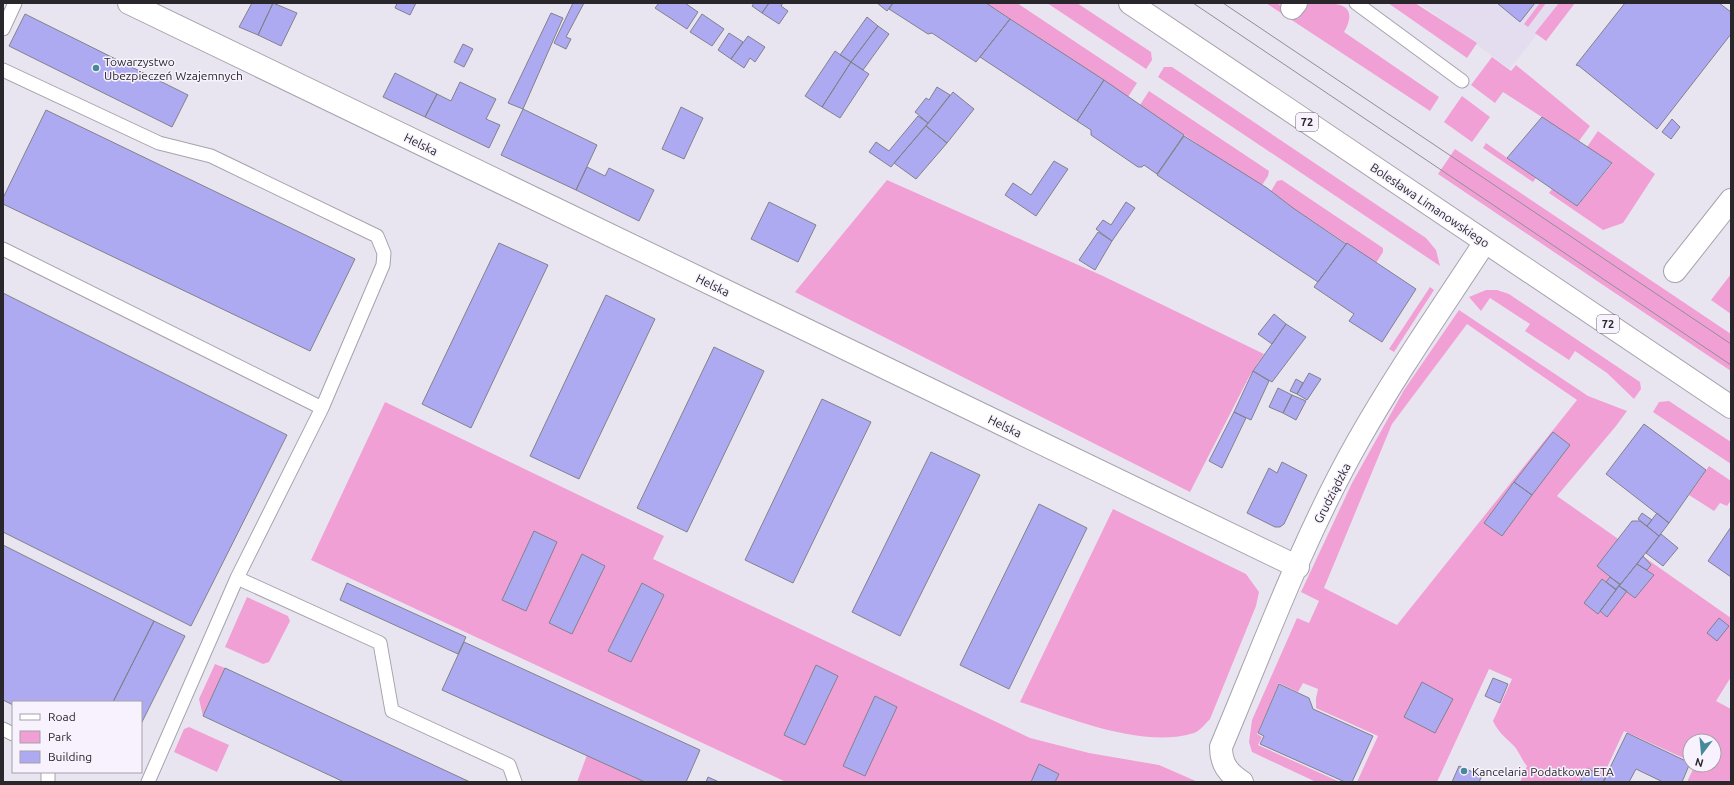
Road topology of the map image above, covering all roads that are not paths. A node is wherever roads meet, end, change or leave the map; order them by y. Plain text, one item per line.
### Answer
1 (15, 3) edge
2 (129, 3) edge
3 (1130, 3) edge
4 (1356, 3) edge
5 (3, 28) edge
6 (3, 70) edge
7 (1462, 81) dead end
8 (1731, 200) edge
9 (1484, 242) junction
10 (3, 248) edge
11 (1675, 271) dead end
12 (1731, 407) edge
13 (322, 408) junction
14 (1298, 566) junction
15 (237, 578) junction
16 (3, 729) edge
17 (12, 734) edge
18 (148, 782) edge
19 (515, 782) edge
20 (1242, 782) edge

1 - 5 lane
2 - 14 street, Helska
3 - 9 street, Bolesława Limanowskiego / 72
4 - 7 lane
6 - 13 lane
8 - 11 street
9 - 12 street, Bolesława Limanowskiego / 72
9 - 14 street, Grudziądzka
10 - 13 lane
13 - 15 lane
14 - 20 street, Grudziądzka
15 - 18 lane
15 - 19 lane
16 - 17 lane

